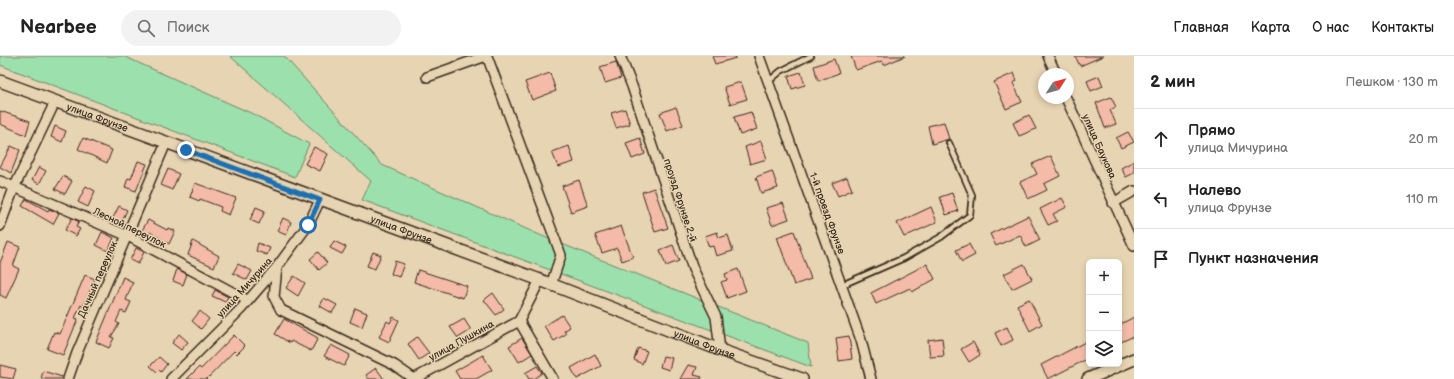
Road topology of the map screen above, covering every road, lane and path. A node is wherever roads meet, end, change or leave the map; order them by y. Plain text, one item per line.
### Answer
1 (486, 56) edge
2 (620, 56) edge
3 (760, 56) edge
4 (811, 56) edge
5 (1048, 56) edge
6 (1053, 68) edge
7 (427, 77) dead end
8 (0, 81) edge
9 (769, 81) junction
10 (55, 102) junction
11 (1069, 104) edge
12 (166, 143) junction
13 (949, 143) dead end
14 (0, 181) edge
15 (14, 188) junction
16 (1134, 191) edge
17 (320, 200) junction
18 (1113, 203) junction
19 (0, 226) edge
20 (128, 236) junction
21 (1134, 246) edge
22 (278, 267) junction
23 (540, 280) junction
24 (551, 285) junction
25 (842, 285) junction
26 (247, 300) junction
27 (519, 321) junction
28 (720, 350) junction
29 (1134, 359) edge
30 (68, 379) edge
31 (171, 379) edge
32 (414, 379) edge
33 (553, 379) edge
34 (802, 379) edge
35 (871, 379) edge
36 (1088, 379) edge

1 - 7 street
1 - 24 street
2 - 28 street, проузд Фрунзе 2-й
3 - 9 street, 1-й проезд Фрунзе
4 - 9 lane
5 - 6 street
8 - 10 street, улица Фрунзе
9 - 25 street, 1-й проезд Фрунзе
10 - 12 street, улица Фрунзе
10 - 15 street
11 - 18 street, улица Баукова
12 - 17 street, улица Фрунзе
12 - 20 street, Дачный переулок
13 - 25 lane
14 - 15 street, Лесной переулок
15 - 19 street
15 - 20 street, Лесной переулок
16 - 18 street
17 - 22 street, улица Мичурина
17 - 23 street, улица Фрунзе
18 - 21 street, улица Баукова
20 - 26 street, Лесной переулок
20 - 30 street, Дачный переулок
22 - 26 street, улица Мичурина
22 - 32 street
23 - 24 street, улица Фрунзе
23 - 27 street
24 - 28 street, улица Фрунзе
25 - 35 street, 1-й проезд Фрунзе
26 - 31 street, улица Мичурина
27 - 32 street, улица Пушкина
27 - 33 street
28 - 34 street, улица Фрунзе
29 - 36 street

